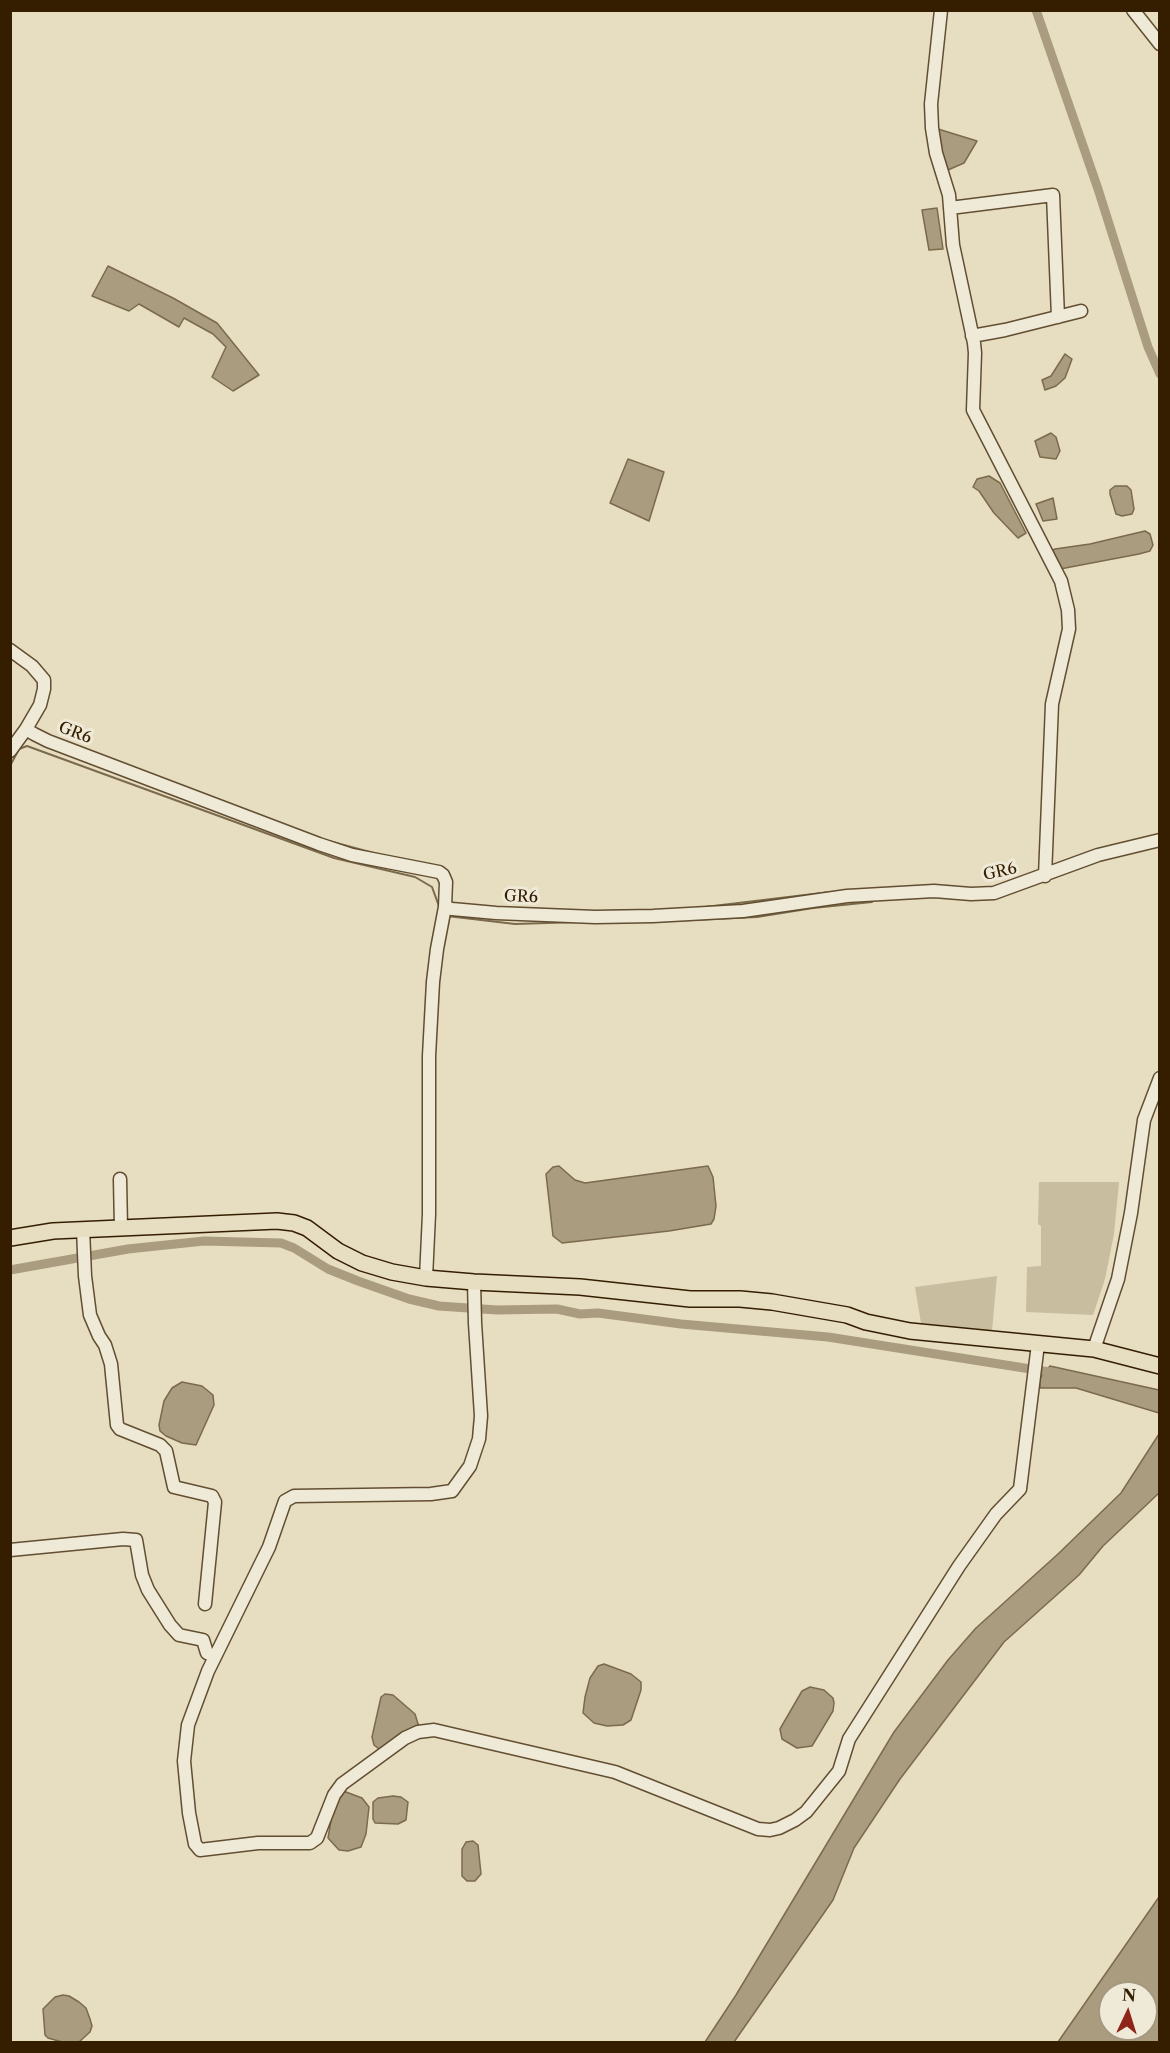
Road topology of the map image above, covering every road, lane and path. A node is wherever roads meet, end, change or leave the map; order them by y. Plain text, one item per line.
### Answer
1 (941, 10) edge
2 (1133, 10) edge
3 (1160, 44) edge
4 (950, 208) junction
5 (1081, 311) dead end
6 (1058, 316) junction
7 (972, 336) junction
8 (10, 650) edge
9 (26, 729) junction
10 (10, 751) edge
11 (1160, 840) edge
12 (1045, 876) junction
13 (445, 907) junction
14 (1160, 1078) edge
15 (120, 1179) dead end
16 (121, 1228) junction
17 (83, 1229) junction
18 (10, 1238) edge
19 (426, 1278) junction
20 (474, 1286) junction
21 (1038, 1348) junction
22 (1094, 1349) junction
23 (1160, 1366) edge
24 (10, 1550) edge
25 (205, 1604) dead end
26 (214, 1656) junction

1 - 4 street
2 - 3 street
4 - 6 street
4 - 7 street
5 - 6 street
6 - 7 street
7 - 12 street
8 - 9 street
9 - 10 street
9 - 13 street, GR6
11 - 12 street, GR6
12 - 13 street, GR6
13 - 19 street
14 - 22 street
15 - 16 street
16 - 17 main road
16 - 19 main road
17 - 18 main road
17 - 25 street
19 - 20 main road
20 - 21 main road
20 - 26 street
21 - 22 main road
21 - 26 street
22 - 23 main road
24 - 26 street

